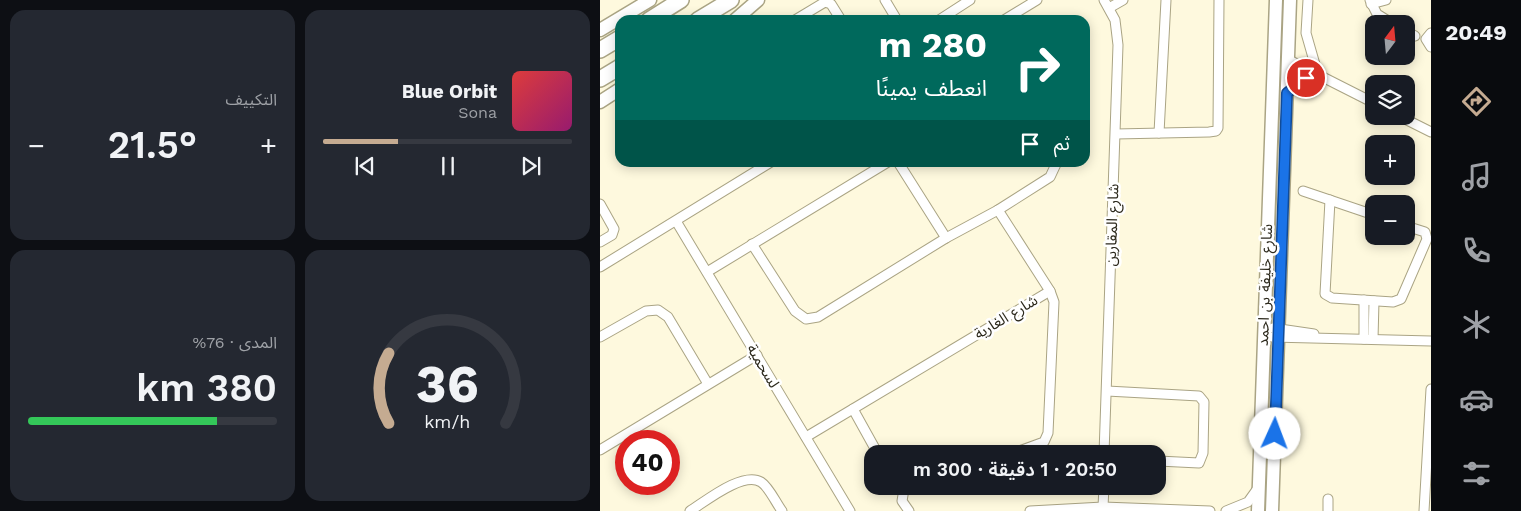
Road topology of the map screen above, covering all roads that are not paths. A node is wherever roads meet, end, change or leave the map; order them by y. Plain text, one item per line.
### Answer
1 (650, 0) edge
2 (681, 0) edge
3 (731, 0) edge
4 (758, 0) edge
5 (885, 0) edge
6 (970, 0) edge
7 (1037, 0) edge
8 (1122, 0) edge
9 (1166, 0) edge
10 (1219, 0) edge
11 (1276, 0) edge
12 (1290, 0) edge
13 (1308, 0) edge
14 (1386, 0) edge
15 (1370, 2) edge
16 (1107, 3) edge
17 (625, 15) edge
18 (657, 15) edge
19 (706, 15) edge
20 (740, 15) edge
21 (804, 15) edge
22 (838, 15) edge
23 (894, 15) edge
24 (953, 15) edge
25 (1012, 15) edge
26 (1379, 15) edge
27 (615, 21) edge
28 (600, 30) edge
29 (1431, 33) edge
30 (615, 40) edge
31 (615, 41) edge
32 (600, 45) edge
33 (1431, 47) edge
34 (600, 50) edge
35 (1289, 60) junction
36 (615, 70) edge
37 (1318, 75) junction
38 (600, 79) edge
39 (615, 92) edge
40 (1287, 93) junction
41 (1365, 98) edge
42 (600, 102) edge
43 (1415, 124) edge
44 (1116, 131) junction
45 (1431, 132) edge
46 (1159, 133) junction
47 (763, 167) edge
48 (880, 167) edge
49 (901, 167) edge
50 (1055, 167) edge
51 (1303, 191) dead end
52 (1330, 200) junction
53 (600, 204) edge
54 (998, 210) junction
55 (1365, 212) edge
56 (676, 220) junction
57 (1415, 229) edge
58 (946, 238) junction
59 (600, 242) edge
60 (752, 244) junction
61 (600, 267) edge
62 (707, 272) junction
63 (1050, 291) junction
64 (1364, 300) junction
65 (1374, 301) junction
66 (1263, 331) junction
67 (1279, 333) junction
68 (600, 337) edge
69 (1364, 339) junction
70 (1373, 339) junction
71 (1431, 341) edge
72 (757, 355) junction
73 (708, 384) junction
74 (1431, 389) edge
75 (1107, 391) junction
76 (853, 409) junction
77 (806, 437) junction
78 (873, 445) edge
79 (1036, 445) edge
80 (1104, 445) edge
81 (600, 450) edge
82 (1166, 461) edge
83 (1258, 488) junction
84 (902, 495) edge
85 (1104, 495) edge
86 (1428, 495) edge
87 (1328, 499) dead end
88 (1103, 507) junction
89 (690, 511) edge
90 (782, 511) edge
91 (850, 511) edge
92 (909, 511) edge
93 (1030, 511) edge
94 (1210, 511) edge
95 (1226, 511) edge
96 (1258, 511) edge
97 (1272, 511) edge
98 (1328, 511) edge
99 (1424, 511) edge

1 - 17 street
2 - 18 highway
3 - 19 highway
4 - 20 street
5 - 23 street
6 - 24 street
7 - 25 street
8 - 16 street
9 - 46 street
10 - 46 street
11 - 66 street, شارع خليفة بن احمد
12 - 35 street, شارع خليفة بن احمد
13 - 37 street
14 - 15 street
15 - 26 street
16 - 44 street, شارع المقارين
21 - 22 street
27 - 28 street
29 - 33 street
30 - 32 highway
31 - 34 highway
35 - 37 street
35 - 40 street, شارع خليفة بن احمد
36 - 38 highway
37 - 40 street
37 - 41 street
39 - 42 street
40 - 67 street, شارع خليفة بن احمد
43 - 45 street
44 - 46 street
44 - 75 street, شارع المقارين
47 - 56 street
48 - 60 street
49 - 58 street
50 - 54 street
51 - 52 street
52 - 55 street
52 - 64 street
53 - 59 street
54 - 58 street
54 - 63 street
56 - 61 street
56 - 62 street, لسحمية
57 - 65 street
58 - 60 street
60 - 62 street
62 - 72 street, لسحمية
63 - 76 street, شارع الغارية
63 - 79 street, شارع الغارية
64 - 65 street
64 - 69 street
65 - 70 street
66 - 67 street
66 - 83 street, شارع خليفة بن احمد
67 - 69 street
67 - 97 street, شارع خليفة بن احمد
68 - 73 street
69 - 70 street
70 - 71 street
72 - 73 street
72 - 77 street, لسحمية
73 - 81 street
74 - 86 street
75 - 80 street, شارع المقارين
75 - 82 street
76 - 77 street, شارع الغارية
76 - 78 street
77 - 91 street, لسحمية
83 - 95 street
83 - 96 street, شارع خليفة بن احمد
84 - 92 street
85 - 88 street
86 - 99 street
87 - 98 street
88 - 93 street
88 - 94 street
89 - 90 street

